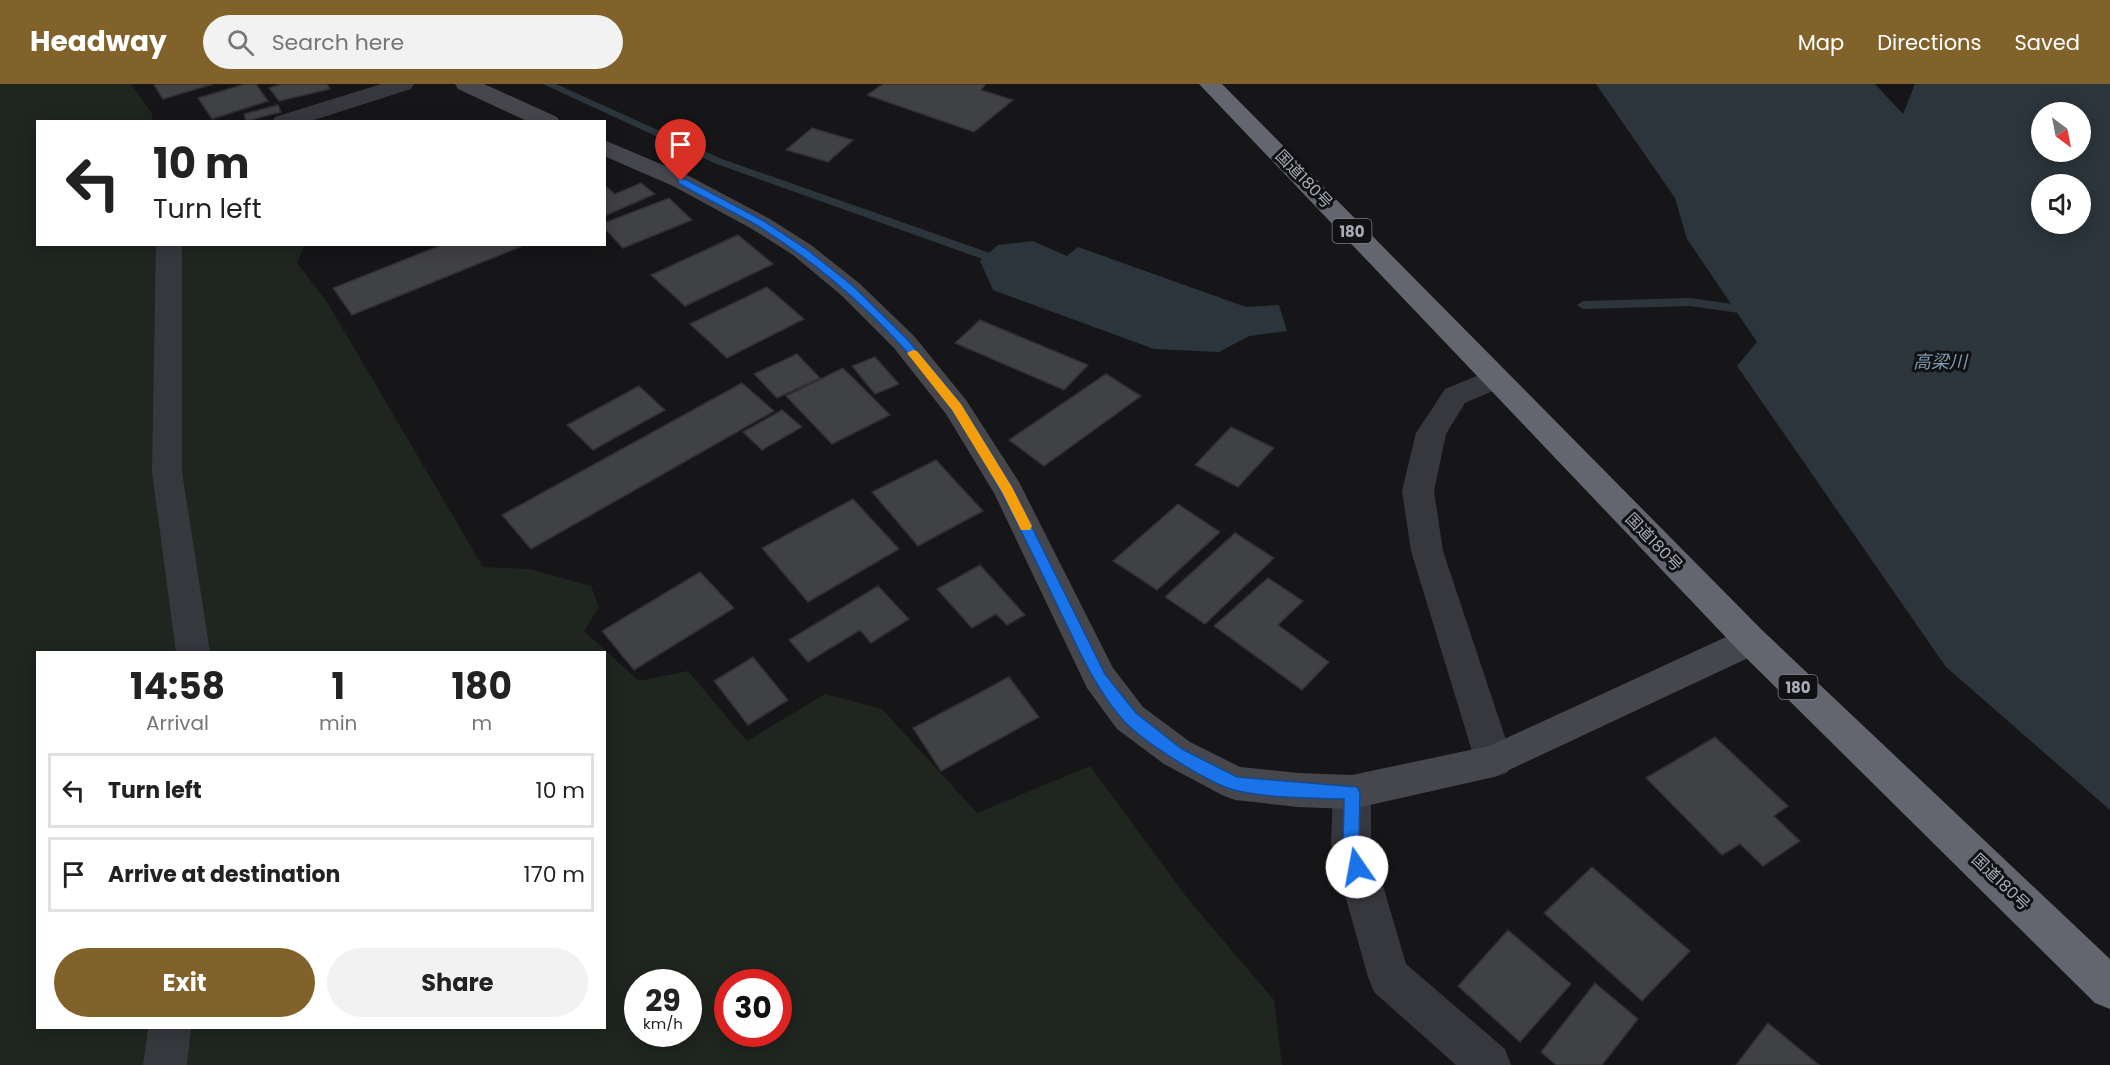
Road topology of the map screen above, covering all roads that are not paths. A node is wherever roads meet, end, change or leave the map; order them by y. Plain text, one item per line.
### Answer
1 (403, 84) edge
2 (466, 84) edge
3 (1210, 84) edge
4 (289, 120) edge
5 (545, 120) edge
6 (606, 148) edge
7 (169, 246) edge
8 (1494, 379) junction
9 (1751, 641) junction
10 (193, 651) edge
11 (1494, 761) junction
12 (1352, 792) junction
13 (2110, 988) edge
14 (170, 1029) edge
15 (165, 1065) edge
16 (1489, 1065) edge

1 - 4 street
2 - 5 street
3 - 8 highway, 国道180号 / 180
6 - 12 street
7 - 10 street
8 - 9 highway, 国道180号 / 180
8 - 11 street
9 - 11 street
9 - 13 highway, 国道180号 / 180
11 - 12 street
12 - 16 street
14 - 15 street

